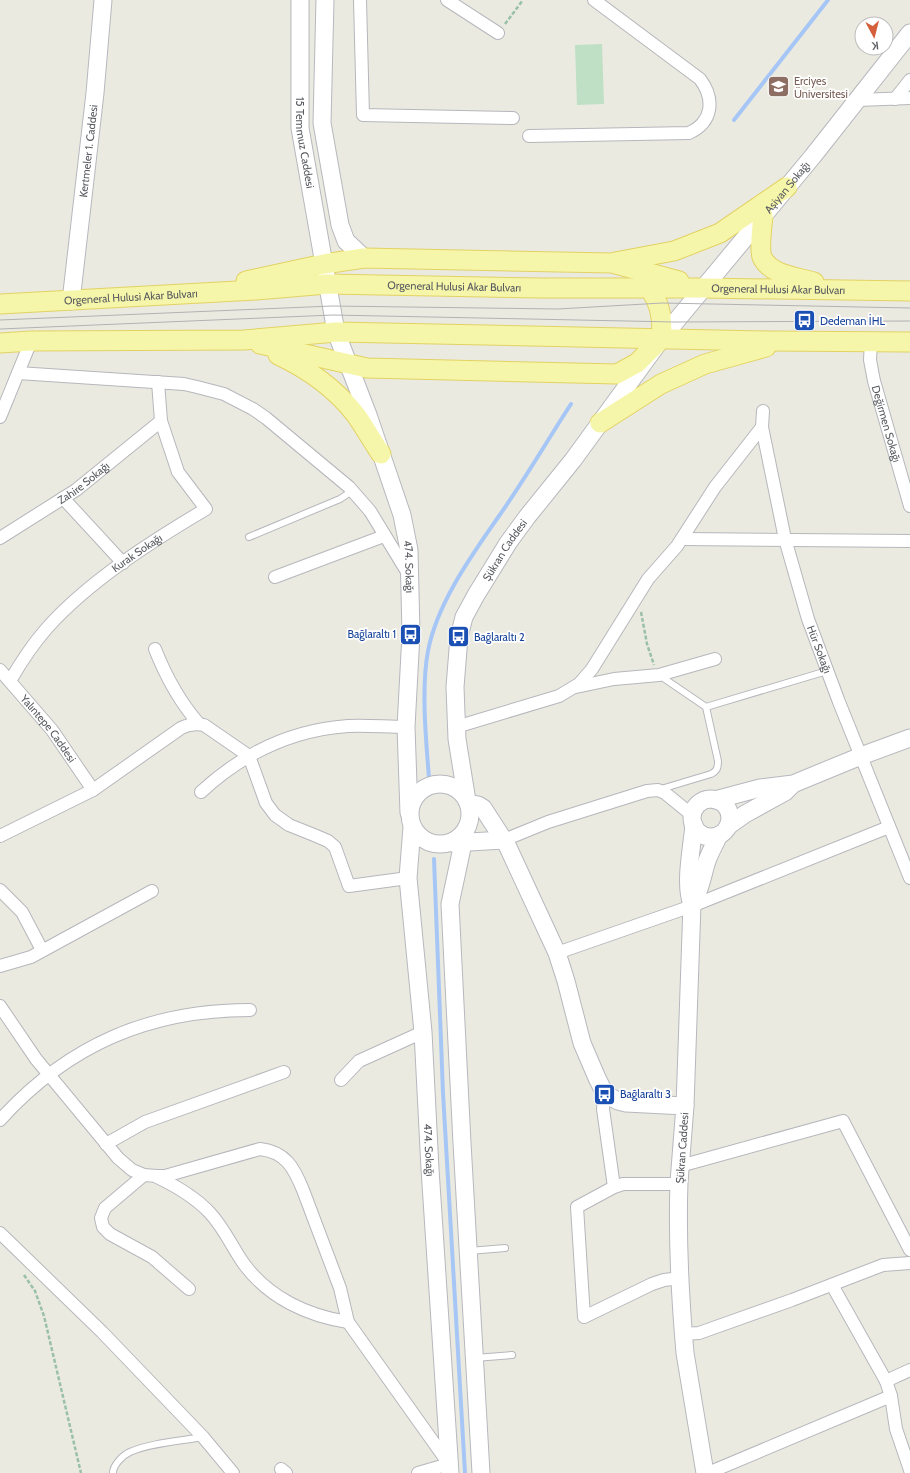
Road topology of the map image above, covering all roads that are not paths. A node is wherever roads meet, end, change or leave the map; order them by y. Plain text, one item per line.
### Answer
1 (103, 0) edge
2 (300, 0) edge
3 (325, 0) edge
4 (360, 0) edge
5 (447, 0) edge
6 (594, 0) edge
7 (498, 33) road end
8 (910, 33) edge
9 (910, 80) edge
10 (910, 98) edge
11 (895, 99) junction
12 (858, 100) junction
13 (513, 118) dead end
14 (529, 136) dead end
15 (787, 187) junction
16 (763, 216) junction
17 (364, 258) junction
18 (612, 263) junction
19 (324, 264) junction
20 (328, 284) junction
21 (649, 288) junction
22 (703, 288) junction
23 (846, 290) junction
24 (910, 291) edge
25 (186, 294) junction
26 (71, 302) junction
27 (0, 304) edge
28 (336, 332) junction
29 (662, 338) junction
30 (244, 340) junction
31 (31, 341) junction
32 (795, 341) junction
33 (871, 342) junction
34 (910, 342) edge
35 (0, 343) edge
36 (348, 364) junction
37 (18, 373) junction
38 (158, 382) junction
39 (763, 411) dead end
40 (0, 417) edge
41 (161, 421) junction
42 (600, 423) junction
43 (762, 427) junction
44 (381, 454) junction
45 (352, 491) junction
46 (62, 498) junction
47 (910, 506) edge
48 (384, 536) junction
49 (249, 537) dead end
50 (0, 538) edge
51 (682, 539) junction
52 (785, 539) junction
53 (910, 541) edge
54 (122, 563) junction
55 (274, 577) dead end
56 (410, 577) junction
57 (155, 649) dead end
58 (715, 659) dead end
59 (0, 670) edge
60 (827, 672) junction
61 (659, 675) junction
62 (10, 680) junction
63 (576, 687) junction
64 (706, 707) junction
65 (198, 724) junction
66 (406, 727) junction
67 (456, 727) junction
68 (910, 738) edge
69 (249, 756) junction
70 (861, 756) junction
71 (793, 784) junction
72 (92, 790) junction
73 (658, 790) junction
74 (201, 792) dead end
75 (715, 800) junction
76 (468, 802) junction
77 (411, 820) junction
78 (693, 820) junction
79 (889, 828) junction
80 (724, 831) junction
81 (0, 836) edge
82 (460, 838) junction
83 (504, 840) junction
84 (408, 878) junction
85 (910, 878) edge
86 (0, 890) edge
87 (152, 891) dead end
88 (692, 905) junction
89 (42, 950) junction
90 (557, 953) junction
91 (0, 966) edge
92 (0, 1006) edge
93 (250, 1010) dead end
94 (423, 1032) junction
95 (284, 1072) dead end
96 (49, 1074) junction
97 (341, 1080) dead end
98 (605, 1094) junction
99 (685, 1106) junction
100 (0, 1120) edge
101 (106, 1144) junction
102 (680, 1166) junction
103 (144, 1175) junction
104 (157, 1176) junction
105 (679, 1184) junction
106 (614, 1186) junction
107 (0, 1233) edge
108 (505, 1248) dead end
109 (910, 1250) edge
110 (468, 1251) junction
111 (910, 1263) edge
112 (680, 1278) junction
113 (832, 1285) junction
114 (189, 1289) dead end
115 (348, 1322) junction
116 (683, 1334) junction
117 (512, 1355) dead end
118 (474, 1358) junction
119 (910, 1370) edge
120 (886, 1381) junction
121 (891, 1396) junction
122 (203, 1437) junction
123 (450, 1468) edge
124 (910, 1470) edge
125 (113, 1473) edge
126 (234, 1473) edge
127 (418, 1473) edge
128 (481, 1473) edge
129 (705, 1473) edge
130 (708, 1473) edge

1 - 26 street, Kertmeler 1. Caddesi
2 - 19 street, 15 Temmuz Caddesi
3 - 17 street, 15 Temmuz Caddesi
4 - 13 street
5 - 7 street
6 - 14 street
8 - 12 street, Aşiyan Sokağı
9 - 11 street
10 - 11 street
11 - 12 street
12 - 15 street, Aşiyan Sokağı
15 - 16 street, Aşiyan Sokağı
15 - 18 main road
16 - 22 street, Aşiyan Sokağı
16 - 23 main road
17 - 18 main road
17 - 19 main road
18 - 22 main road
19 - 20 street, 15 Temmuz Caddesi
19 - 25 main road
20 - 21 main road, Orgeneral Hulusi Akar Bulvarı
20 - 25 main road, Orgeneral Hulusi Akar Bulvarı
20 - 28 street, 15 Temmuz Caddesi
21 - 22 main road, Orgeneral Hulusi Akar Bulvarı
21 - 29 main road
22 - 23 main road, Orgeneral Hulusi Akar Bulvarı
22 - 29 street, Aşiyan Sokağı
23 - 24 main road, Orgeneral Hulusi Akar Bulvarı
25 - 26 main road, Orgeneral Hulusi Akar Bulvarı
26 - 27 main road, Orgeneral Hulusi Akar Bulvarı
28 - 29 main road
28 - 30 main road
28 - 36 street, 474. Sokağı
29 - 32 main road
29 - 36 main road
29 - 42 street, Şükran Caddesi
30 - 31 main road
30 - 36 main road
30 - 44 main road
31 - 35 main road
31 - 37 street
32 - 33 main road
32 - 42 main road
33 - 34 main road
33 - 47 street, Değirmen Sokağı
36 - 44 street, 474. Sokağı
37 - 38 street
37 - 40 street
38 - 41 street
38 - 45 street
39 - 43 street, Hür Sokağı
41 - 46 street, Zahire Sokağı
41 - 54 street, Kurak Sokağı
42 - 67 street, Şükran Caddesi
43 - 51 street
43 - 52 street, Hür Sokağı
44 - 56 street, 474. Sokağı
45 - 48 street
45 - 49 lane
46 - 50 street, Zahire Sokağı
46 - 54 street
48 - 55 street
48 - 56 street
51 - 52 street
51 - 63 street
52 - 53 street
52 - 60 street, Hür Sokağı
54 - 62 street, Kurak Sokağı
56 - 66 street, 474. Sokağı
57 - 65 street
58 - 61 street
59 - 62 street, Yalıntepe Caddesi
60 - 64 lane
60 - 70 street, Hür Sokağı
61 - 63 street
61 - 64 lane
62 - 72 street, Yalıntepe Caddesi
63 - 67 street
64 - 73 lane
65 - 69 street
65 - 72 street
66 - 69 street
66 - 77 street, 474. Sokağı
67 - 76 street, Şükran Caddesi
68 - 70 street
69 - 74 street
69 - 84 street
70 - 71 street
70 - 79 street, Hür Sokağı
71 - 75 street
71 - 80 street
72 - 81 street
73 - 78 street
73 - 83 street
75 - 78 street
75 - 80 street
76 - 77 street
76 - 82 street
76 - 83 street
77 - 82 street
77 - 84 street, 474. Sokağı
78 - 80 street
78 - 88 street
79 - 85 street, Hür Sokağı
79 - 88 street
80 - 88 street
82 - 83 street
82 - 110 street
83 - 90 street
84 - 94 street, 474. Sokağı
86 - 89 street
87 - 89 street
88 - 90 street
88 - 99 street
89 - 91 street
90 - 98 street
92 - 96 street
93 - 96 street
94 - 97 street
94 - 123 street, 474. Sokağı
95 - 101 street
96 - 100 street
96 - 101 street
98 - 99 street, Şükran Caddesi
98 - 106 street
99 - 102 street, Şükran Caddesi
101 - 103 street
102 - 105 street, Şükran Caddesi
102 - 109 street
103 - 104 street
103 - 114 street
104 - 115 street
104 - 115 street
105 - 106 street
105 - 112 street, Şükran Caddesi
106 - 112 street
107 - 122 street
108 - 110 lane
110 - 118 street
111 - 113 street
112 - 116 street, Şükran Caddesi
113 - 116 street
113 - 120 street
115 - 123 street
116 - 129 street, Şükran Caddesi
117 - 118 lane
118 - 128 street
119 - 120 street
120 - 121 street
121 - 124 street
121 - 130 street
122 - 125 lane
122 - 126 street
123 - 127 street

